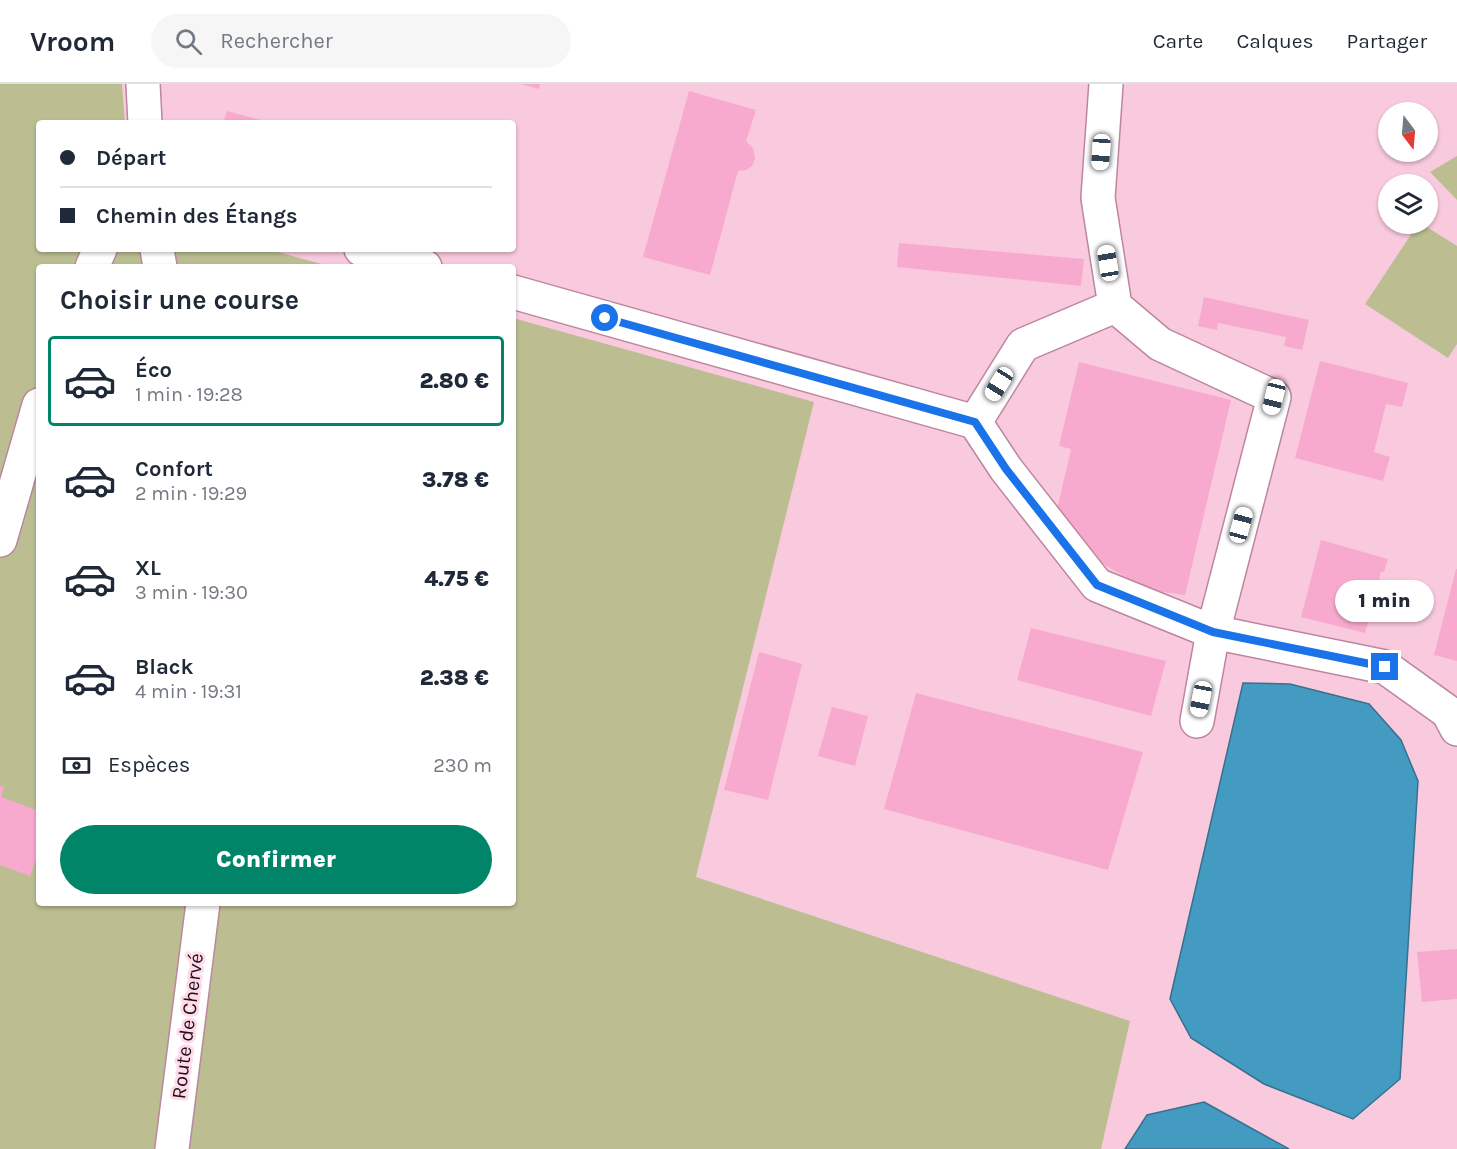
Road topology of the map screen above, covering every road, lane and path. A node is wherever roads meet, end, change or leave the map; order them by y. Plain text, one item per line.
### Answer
1 (143, 84) edge
2 (1106, 84) edge
3 (145, 120) edge
4 (372, 252) edge
5 (414, 264) edge
6 (516, 293) edge
7 (1115, 306) junction
8 (36, 415) edge
9 (975, 422) junction
10 (0, 540) edge
11 (1213, 632) junction
12 (1197, 721) dead end
13 (1457, 729) edge
14 (203, 906) edge
15 (172, 1149) edge

1 - 3 street
2 - 7 street
4 - 5 street
6 - 9 street
7 - 9 street
7 - 11 street
8 - 10 street
9 - 11 street
11 - 12 street
11 - 13 street
14 - 15 street, Route de Chervé

